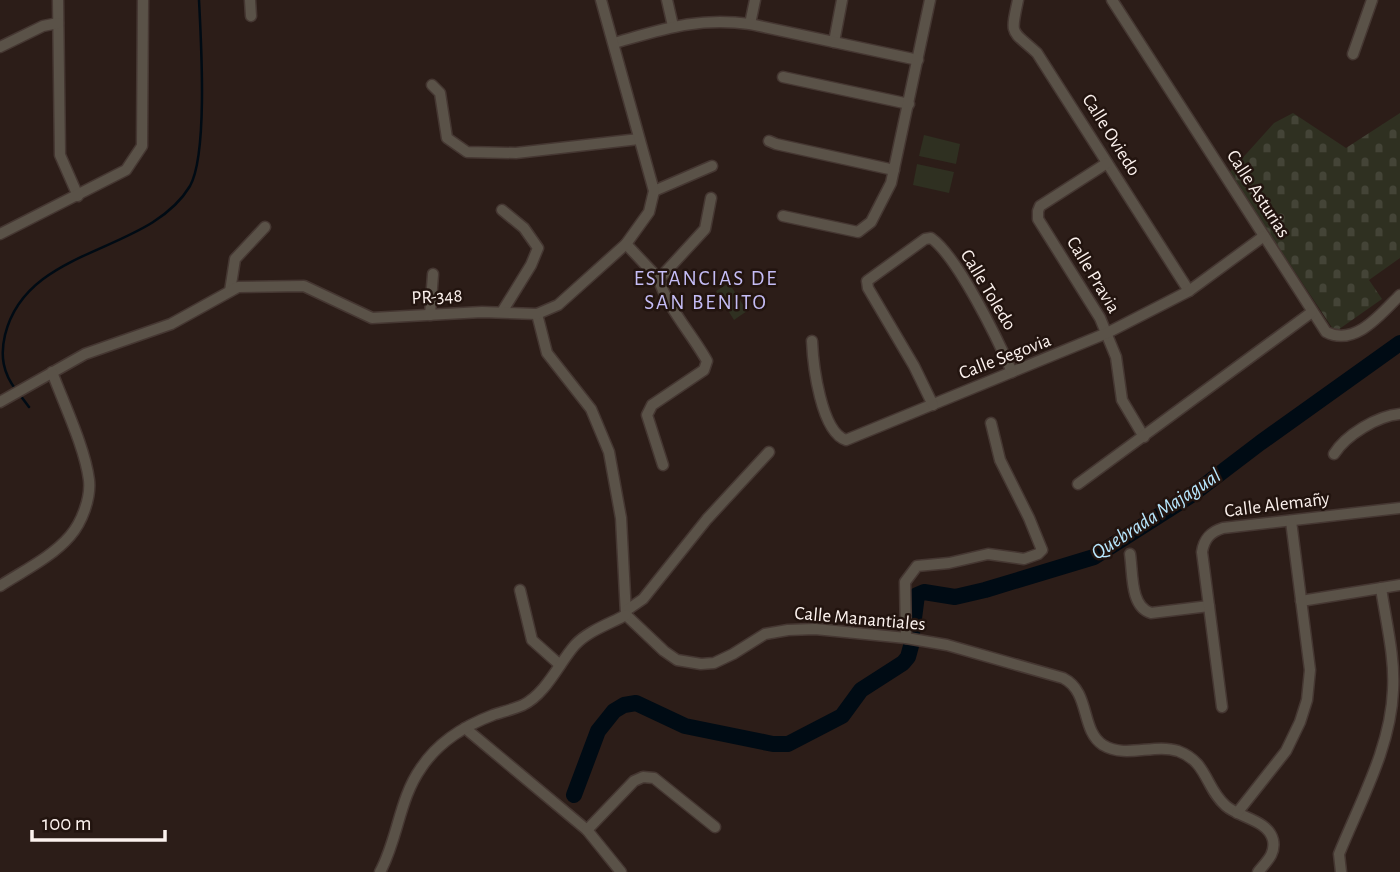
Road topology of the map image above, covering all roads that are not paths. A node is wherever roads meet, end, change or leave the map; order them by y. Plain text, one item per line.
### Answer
1 (58, 0) edge
2 (143, 0) edge
3 (250, 0) edge
4 (601, 0) edge
5 (667, 0) edge
6 (755, 0) edge
7 (842, 0) edge
8 (930, 0) edge
9 (1018, 0) edge
10 (1112, 0) edge
11 (1372, 0) edge
12 (251, 16) dead end
13 (58, 23) junction
14 (750, 24) junction
15 (673, 26) junction
16 (834, 42) junction
17 (614, 43) junction
18 (0, 47) edge
19 (1353, 54) dead end
20 (918, 60) junction
21 (783, 77) dead end
22 (432, 85) dead end
23 (909, 104) junction
24 (639, 139) junction
25 (769, 141) dead end
26 (1107, 163) junction
27 (712, 166) dead end
28 (894, 170) junction
29 (653, 191) junction
30 (78, 196) junction
31 (711, 198) dead end
32 (502, 211) dead end
33 (783, 216) dead end
34 (265, 227) dead end
35 (0, 234) edge
36 (1264, 236) junction
37 (626, 244) junction
38 (433, 274) dead end
39 (659, 279) junction
40 (230, 291) junction
41 (1189, 291) junction
42 (1400, 295) edge
43 (502, 312) junction
44 (1311, 312) junction
45 (537, 314) junction
46 (430, 315) junction
47 (1107, 333) junction
48 (812, 341) dead end
49 (1012, 372) junction
50 (52, 373) junction
51 (3, 401) edge
52 (933, 405) junction
53 (1400, 414) edge
54 (991, 423) dead end
55 (1144, 437) junction
56 (769, 452) dead end
57 (1334, 454) dead end
58 (663, 465) dead end
59 (1078, 484) dead end
60 (1400, 508) edge
61 (1291, 521) junction
62 (1130, 554) dead end
63 (1400, 585) edge
64 (0, 586) edge
65 (1381, 588) junction
66 (520, 590) dead end
67 (1301, 601) junction
68 (1209, 606) junction
69 (626, 613) junction
70 (906, 638) junction
71 (560, 664) junction
72 (1396, 668) edge
73 (1222, 706) dead end
74 (465, 728) junction
75 (1237, 813) junction
76 (715, 827) dead end
77 (587, 830) junction
78 (380, 872) edge
79 (621, 872) edge
80 (1258, 872) edge
81 (1341, 872) edge

1 - 13 street
2 - 30 street
3 - 12 street
4 - 17 street
5 - 15 street
6 - 14 street
7 - 16 street
8 - 20 street
9 - 26 street, Calle Oviedo
10 - 36 street, Calle Asturias
11 - 19 street
13 - 18 street
13 - 30 street
14 - 15 street
14 - 16 street
15 - 17 street
16 - 20 street
17 - 24 street
20 - 23 street
21 - 23 street
22 - 24 street
23 - 28 street
24 - 29 street
25 - 28 street
26 - 41 street, Calle Oviedo
26 - 47 street, Calle Pravia
27 - 29 street
28 - 33 street
29 - 37 street
30 - 35 street
31 - 39 street
32 - 43 street
34 - 40 street
36 - 41 street, Calle Segovia
36 - 44 street, Calle Asturias
37 - 39 street
37 - 45 street
38 - 46 street
39 - 58 street
40 - 46 street, PR-348 / PR-348
40 - 50 street, PR-348 / PR-348
41 - 47 street, Calle Segovia
42 - 44 street, Calle Asturias
43 - 45 street, PR-348 / PR-348
43 - 46 street, PR-348 / PR-348
44 - 55 street
45 - 69 street
47 - 49 street, Calle Segovia
47 - 55 street, Calle Pravia
48 - 52 street, Calle Segovia
49 - 52 street, Calle Segovia
49 - 52 street, Calle Toledo
50 - 51 street, PR-348 / PR-348
50 - 64 street
53 - 57 street
54 - 70 street
55 - 59 street
56 - 69 street
60 - 61 street, Calle Alemañy
61 - 67 street
61 - 68 street, Calle Alemañy
62 - 68 street
63 - 65 street
65 - 67 street
65 - 72 street
66 - 71 street
67 - 75 street
68 - 73 street, Calle Alemañy
69 - 70 street, Calle Manantiales
69 - 71 street
70 - 75 street, Calle Manantiales
71 - 74 street
72 - 81 street
74 - 77 street
74 - 78 street
75 - 80 street, Calle Manantiales
76 - 77 street
77 - 79 street

